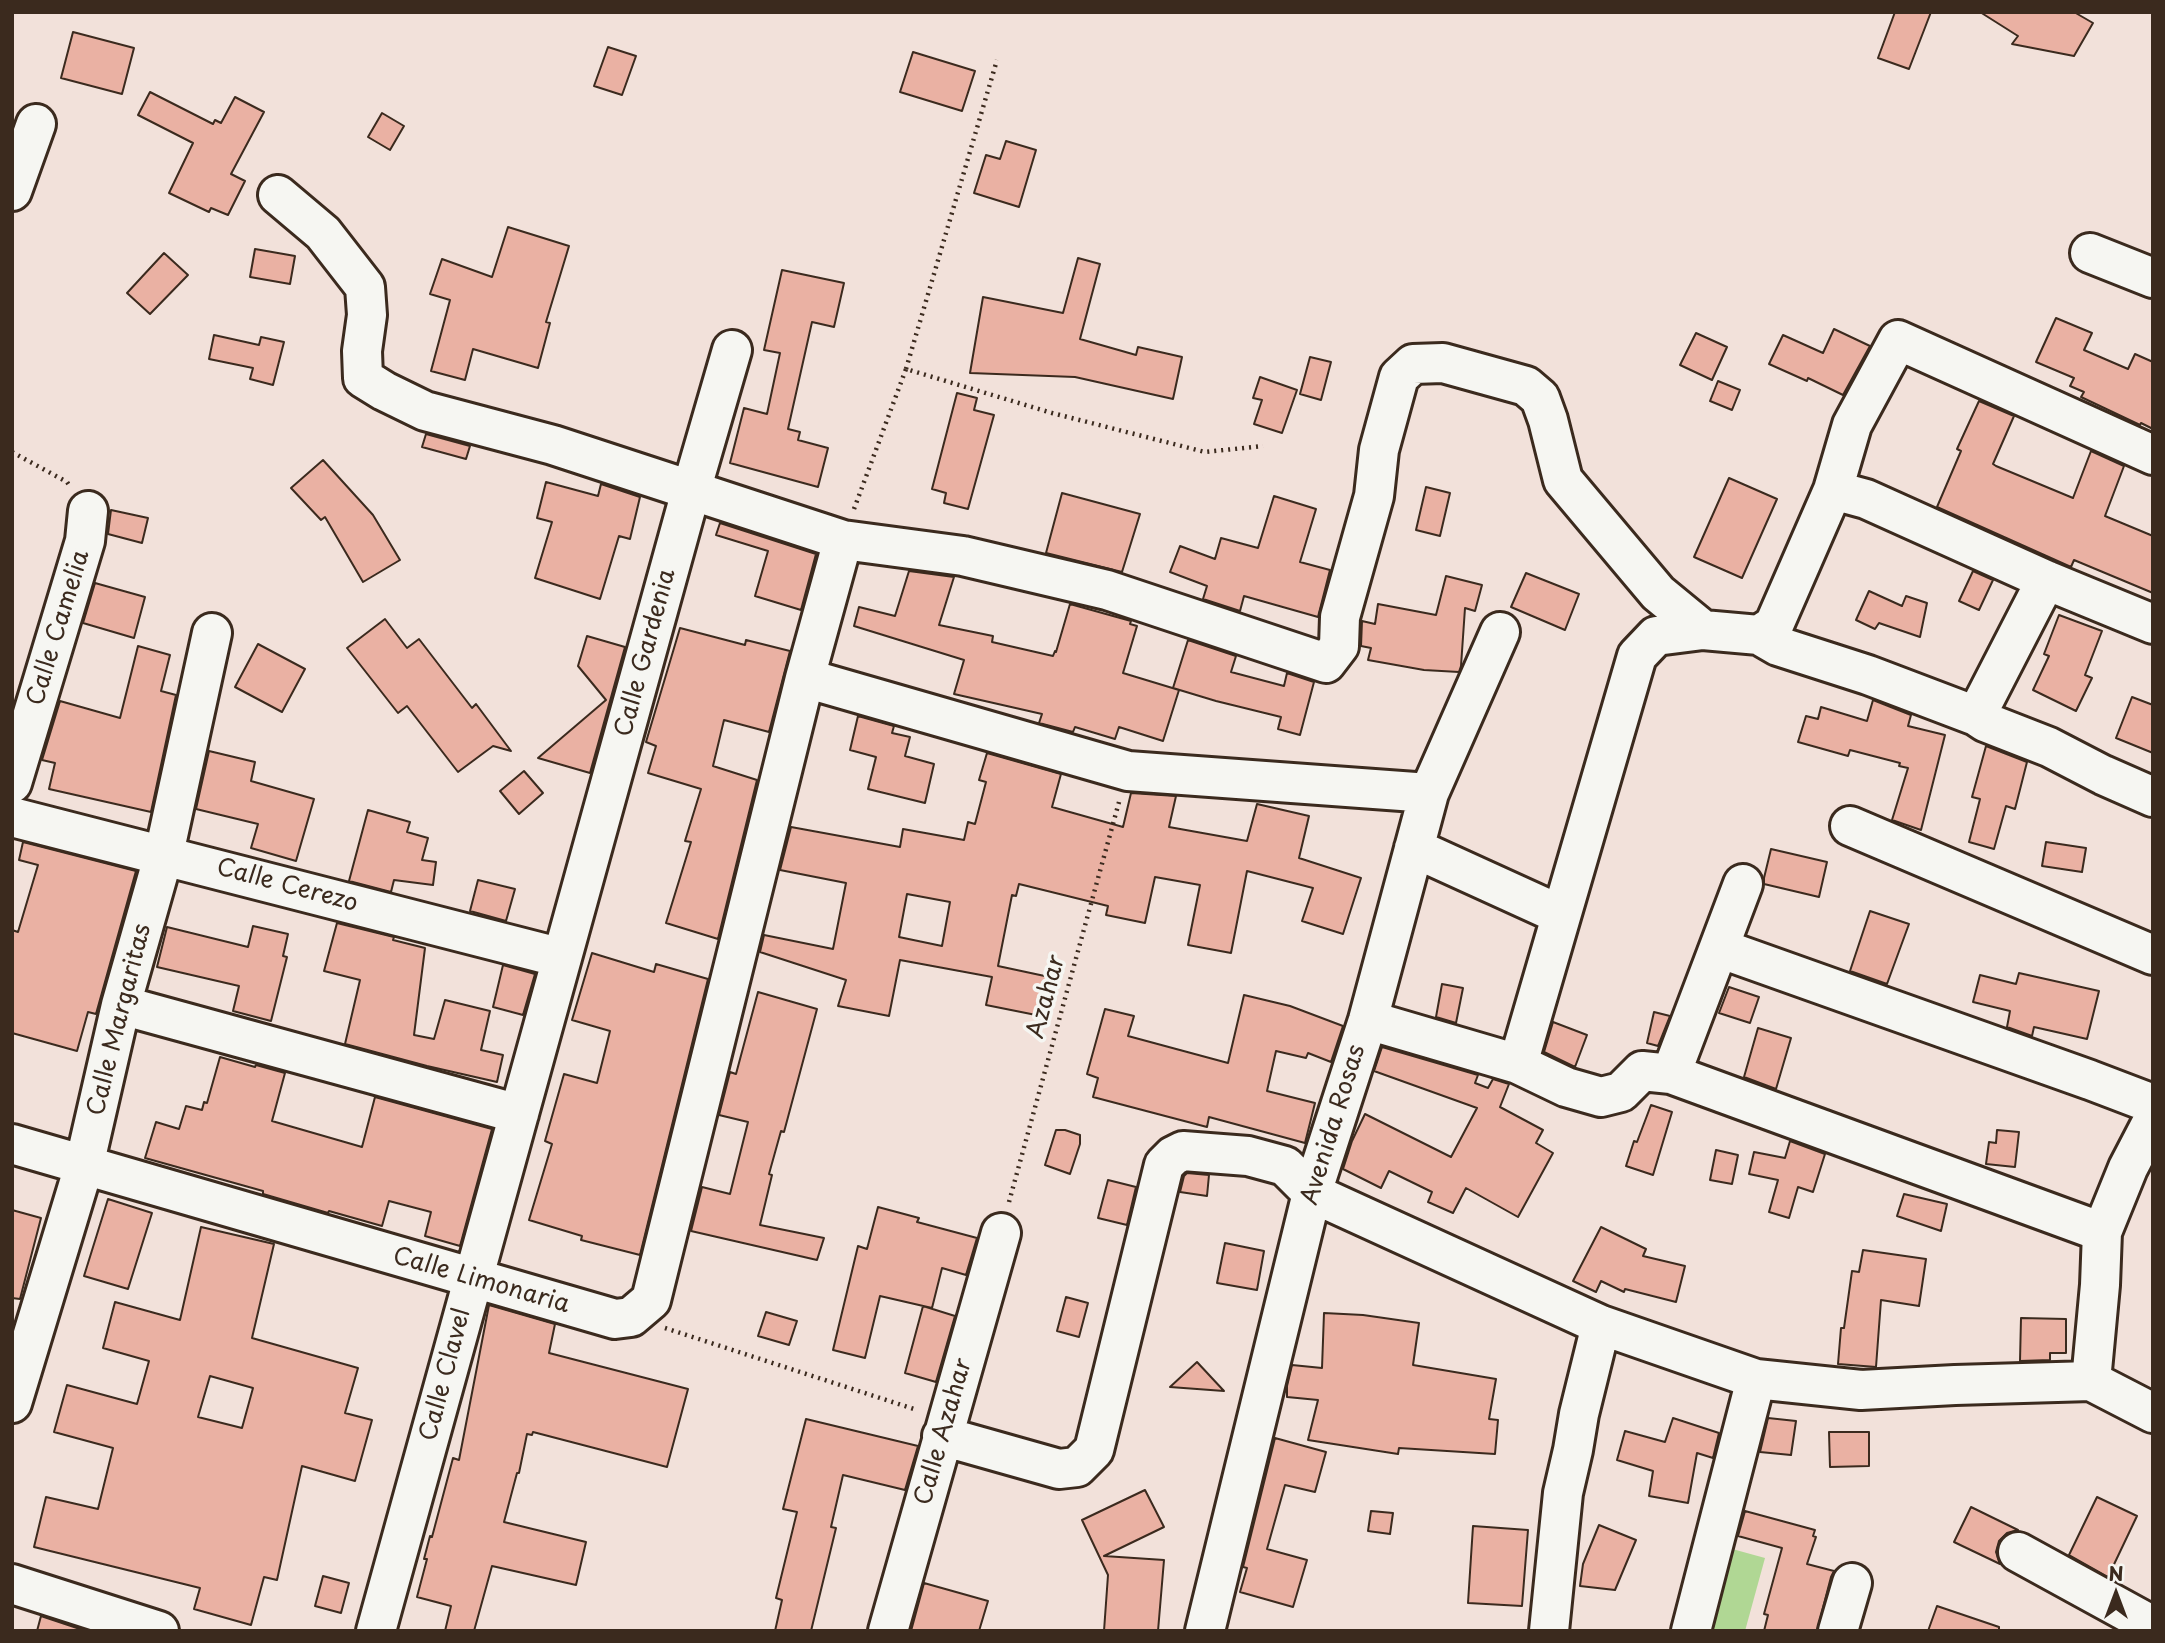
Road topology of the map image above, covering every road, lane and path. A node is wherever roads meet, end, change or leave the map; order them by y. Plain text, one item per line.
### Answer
1 (997, 60) dead end
2 (36, 124) dead end
3 (12, 191) edge
4 (278, 195) dead end
5 (2090, 253) dead end
6 (2153, 278) edge
7 (732, 350) dead end
8 (906, 369) junction
9 (1263, 446) dead end
10 (12, 452) edge
11 (2153, 455) edge
12 (1833, 490) junction
13 (691, 491) junction
14 (88, 511) joint
15 (843, 540) junction
16 (2046, 580) junction
17 (2153, 624) edge
18 (1703, 630) junction
19 (1500, 632) dead end
20 (212, 633) dead end
21 (1759, 635) junction
22 (805, 678) junction
23 (1976, 716) junction
24 (1128, 771) junction
25 (12, 783) edge
26 (1429, 793) junction
27 (2153, 797) edge
28 (12, 817) edge
29 (1850, 826) dead end
30 (1414, 848) junction
31 (164, 854) junction
32 (1743, 884) dead end
33 (1561, 915) junction
34 (1719, 948) junction
35 (2153, 955) edge
36 (562, 958) junction
37 (121, 1005) junction
38 (1368, 1020) junction
39 (1518, 1065) junction
40 (1671, 1074) junction
41 (2153, 1104) edge
42 (519, 1114) junction
43 (2153, 1120) edge
44 (12, 1144) edge
45 (84, 1166) junction
46 (1312, 1193) junction
47 (1000, 1233) joint
48 (2102, 1233) junction
49 (473, 1279) junction
50 (631, 1317) junction
51 (1601, 1325) junction
52 (1756, 1379) junction
53 (2091, 1381) junction
54 (12, 1403) edge
55 (2153, 1413) edge
56 (945, 1428) junction
57 (2018, 1552) dead end
58 (1852, 1583) dead end
59 (12, 1584) edge
60 (2153, 1626) edge
61 (159, 1631) edge
62 (376, 1631) edge
63 (888, 1631) edge
64 (1205, 1631) edge
65 (1549, 1631) edge
66 (1691, 1631) edge
67 (1838, 1631) edge

1 - 8 path
2 - 3 street
4 - 13 street
5 - 6 street
7 - 13 street, Calle Gardenia
8 - 9 path
8 - 15 path
10 - 14 path
11 - 12 street
12 - 16 street
12 - 21 street
13 - 15 street
13 - 36 street, Calle Gardenia
14 - 25 street, Calle Camelia
15 - 18 street
15 - 22 street
16 - 17 street
16 - 23 street
18 - 21 street
18 - 33 street
19 - 26 street, Avenida Rosas
20 - 31 street, Calle Margaritas
21 - 23 street
22 - 24 street
22 - 50 street
23 - 27 street
24 - 26 street
24 - 47 path, Azahar
26 - 30 street, Avenida Rosas
28 - 31 street, Calle Cerezo
29 - 35 street
30 - 33 street
30 - 38 street, Avenida Rosas
31 - 36 street, Calle Cerezo
31 - 37 street, Calle Margaritas
32 - 34 street
33 - 39 street
34 - 40 street
34 - 41 street
36 - 42 street, Calle Clavel
37 - 42 street
37 - 45 street, Calle Margaritas
38 - 39 street
38 - 46 street, Avenida Rosas
39 - 40 street
40 - 48 street
42 - 49 street, Calle Clavel
43 - 48 street
44 - 45 street, Calle Limonaria
45 - 49 street, Calle Limonaria
45 - 54 street, Calle Margaritas
46 - 51 street
46 - 56 street
46 - 64 street, Avenida Rosas
47 - 56 street, Calle Azahar
48 - 53 street
49 - 50 street, Calle Limonaria
49 - 62 street, Calle Clavel
50 - 56 path
51 - 52 street
51 - 65 street
52 - 53 street
52 - 66 street
53 - 55 street
56 - 63 street, Calle Azahar
57 - 60 street
58 - 67 street
59 - 61 street

